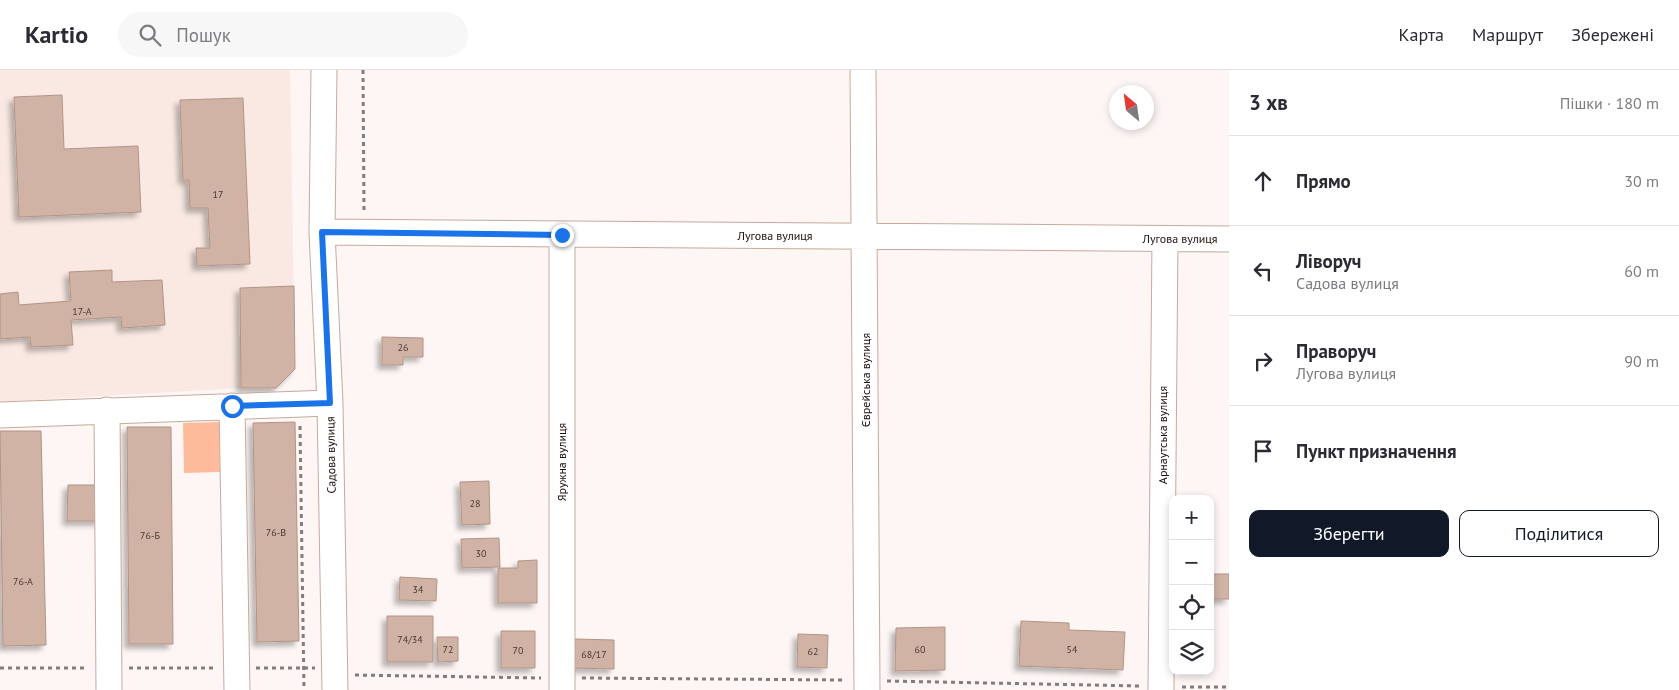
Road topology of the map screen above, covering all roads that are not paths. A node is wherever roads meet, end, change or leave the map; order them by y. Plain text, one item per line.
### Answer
1 (324, 70) edge
2 (864, 70) edge
3 (322, 232) junction
4 (562, 235) junction
5 (865, 236) junction
6 (1165, 239) junction
7 (1229, 239) edge
8 (330, 403) junction
9 (232, 406) junction
10 (107, 410) junction
11 (0, 415) edge
12 (109, 679) edge
13 (237, 679) edge
14 (335, 679) edge
15 (562, 684) edge
16 (867, 685) edge
17 (1161, 688) edge

1 - 3 street, Садова вулиця
2 - 5 street, Єврейська вулиця
3 - 4 street, Лугова вулиця
3 - 8 street, Садова вулиця
4 - 5 street, Лугова вулиця
4 - 15 street, Яружна вулиця
5 - 6 street, Лугова вулиця
5 - 16 street, Єврейська вулиця
6 - 7 street, Лугова вулиця
6 - 17 street, Арнаутська вулиця
8 - 9 street
8 - 14 street, Садова вулиця
9 - 10 street
9 - 13 street
10 - 11 street
10 - 12 street

